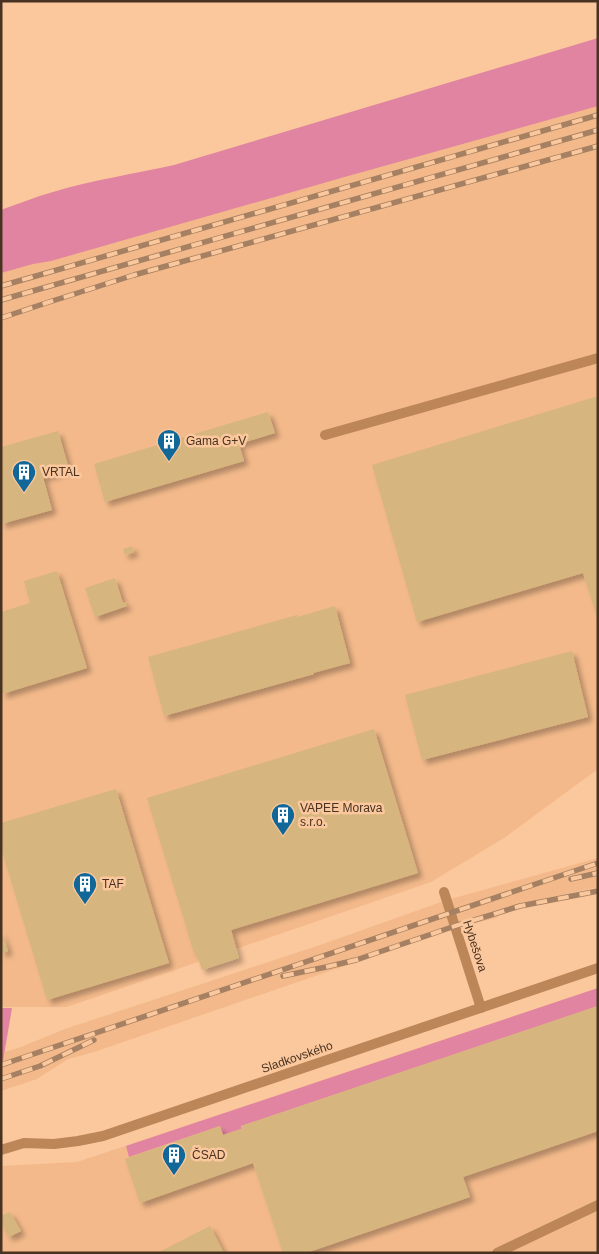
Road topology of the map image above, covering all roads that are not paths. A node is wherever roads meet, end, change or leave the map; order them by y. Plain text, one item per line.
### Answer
1 (598, 358) edge
2 (326, 435) dead end
3 (444, 892) dead end
4 (598, 968) edge
5 (481, 1008) junction
6 (1, 1150) edge
7 (598, 1205) edge
8 (497, 1253) edge

1 - 2 street
3 - 5 street, Hybešova
4 - 5 street, Sladkovského
5 - 6 street, Sladkovského
7 - 8 street

